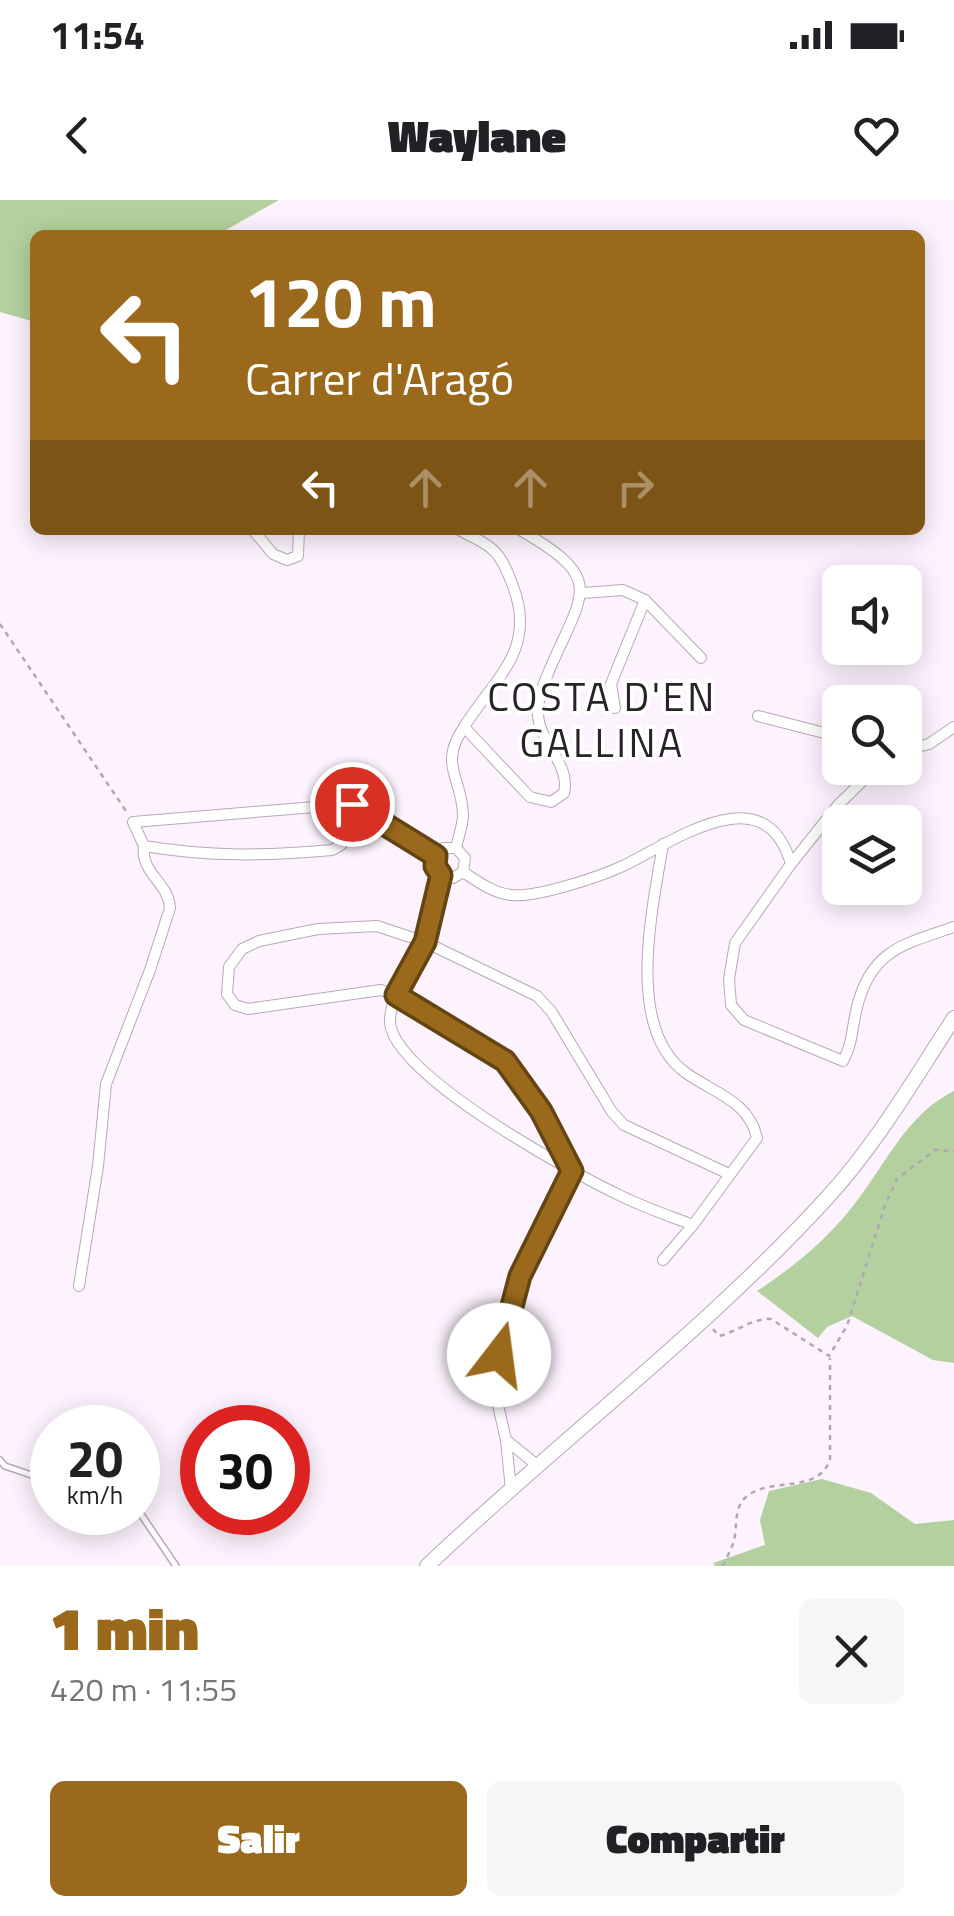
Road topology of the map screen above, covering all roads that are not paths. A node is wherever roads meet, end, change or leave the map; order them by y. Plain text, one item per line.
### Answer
1 (258, 535) edge
2 (299, 535) edge
3 (468, 535) edge
4 (529, 535) edge
5 (582, 592) junction
6 (645, 600) junction
7 (700, 658) dead end
8 (615, 708) dead end
9 (758, 716) dead end
10 (464, 727) junction
11 (954, 727) edge
12 (822, 732) edge
13 (922, 746) edge
14 (859, 785) edge
15 (364, 812) junction
16 (663, 844) junction
17 (144, 846) junction
18 (456, 848) junction
19 (436, 856) junction
20 (790, 864) junction
21 (462, 872) junction
22 (441, 875) junction
23 (954, 927) edge
24 (425, 942) junction
25 (396, 995) junction
26 (954, 1018) edge
27 (572, 1171) junction
28 (729, 1174) junction
29 (693, 1226) junction
30 (662, 1260) dead end
31 (79, 1286) dead end
32 (506, 1440) junction
33 (0, 1460) edge
34 (538, 1466) junction
35 (30, 1475) edge
36 (511, 1490) junction
37 (155, 1535) edge
38 (176, 1566) edge
39 (426, 1566) edge

1 - 2 street
3 - 10 street
4 - 5 street
5 - 6 street
5 - 10 street
6 - 7 street
6 - 8 street
9 - 12 street
10 - 18 street
11 - 13 street
14 - 20 street
15 - 17 street
15 - 17 street
15 - 19 street
16 - 20 street
16 - 21 street
16 - 28 street
17 - 31 street
18 - 19 street
18 - 21 street
19 - 22 street
20 - 23 street
21 - 22 street
22 - 24 street
24 - 25 street
24 - 25 street
24 - 28 street
25 - 27 street
25 - 27 street
26 - 34 main road
27 - 29 street
27 - 32 street
28 - 29 street
29 - 30 street
32 - 34 street
32 - 36 street
33 - 35 lane
34 - 36 main road
36 - 39 main road
37 - 38 lane

